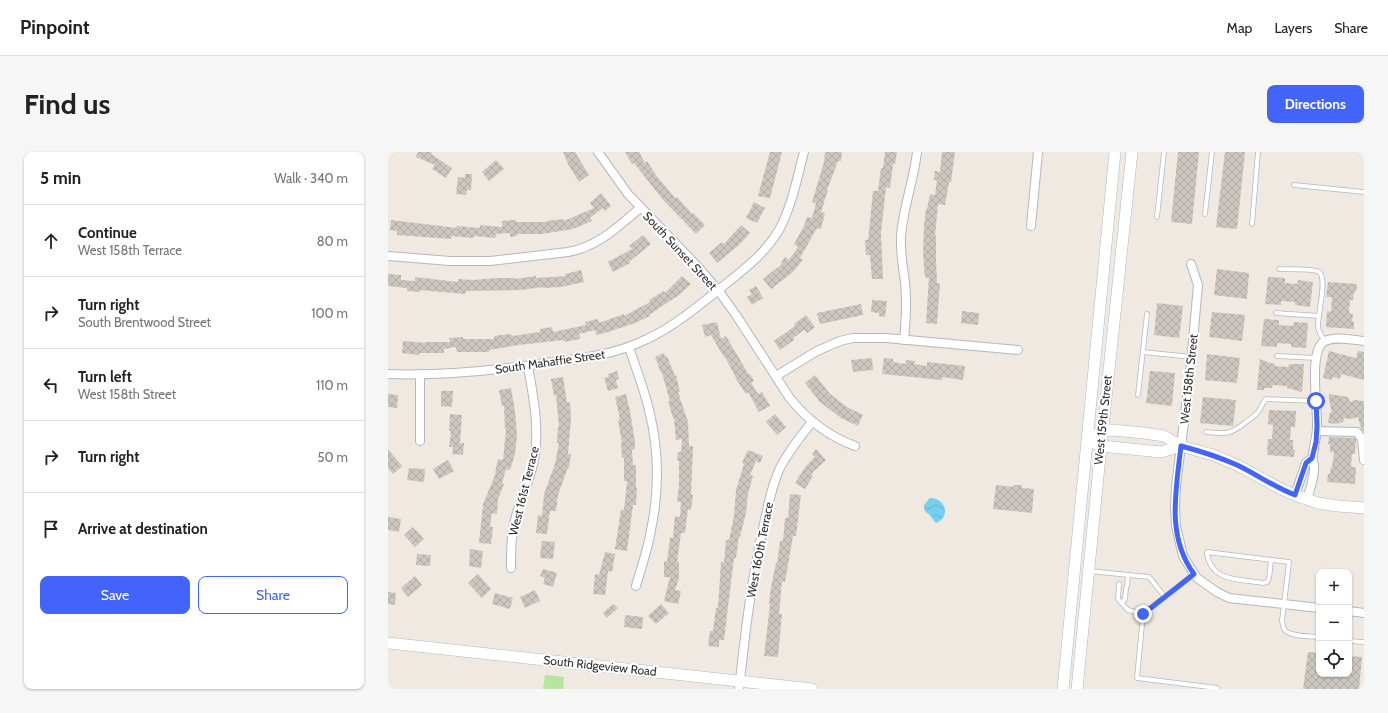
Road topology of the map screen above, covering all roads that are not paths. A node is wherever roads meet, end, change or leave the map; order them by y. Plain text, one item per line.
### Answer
1 (598, 152) edge
2 (804, 152) edge
3 (917, 152) edge
4 (1038, 152) edge
5 (1115, 152) edge
6 (1132, 152) edge
7 (1164, 152) edge
8 (1212, 152) edge
9 (1258, 152) edge
10 (1294, 185) dead end
11 (1364, 192) edge
12 (640, 208) junction
13 (1205, 214) dead end
14 (1157, 217) dead end
15 (1252, 224) dead end
16 (1031, 226) dead end
17 (388, 256) edge
18 (1191, 264) dead end
19 (1279, 270) dead end
20 (718, 290) junction
21 (1276, 313) dead end
22 (1147, 314) dead end
23 (1319, 316) junction
24 (904, 340) junction
25 (1364, 341) edge
26 (1324, 342) junction
27 (628, 347) junction
28 (1018, 350) dead end
29 (1143, 352) junction
30 (1277, 356) dead end
31 (1192, 357) junction
32 (1316, 358) junction
33 (528, 366) junction
34 (388, 374) edge
35 (420, 374) junction
36 (776, 376) junction
37 (1138, 395) dead end
38 (1316, 401) junction
39 (812, 422) junction
40 (1102, 431) junction
41 (1317, 431) junction
42 (1206, 432) dead end
43 (1087, 439) junction
44 (420, 441) dead end
45 (855, 446) dead end
46 (1100, 446) junction
47 (1181, 446) junction
48 (1312, 458) junction
49 (1364, 460) edge
50 (1295, 495) junction
51 (1307, 499) junction
52 (1364, 508) edge
53 (1271, 560) junction
54 (511, 568) dead end
55 (1088, 571) junction
56 (1120, 574) junction
57 (1194, 574) junction
58 (1128, 575) junction
59 (636, 586) dead end
60 (1165, 597) junction
61 (1122, 603) junction
62 (1284, 604) junction
63 (1316, 608) edge
64 (1352, 611) edge
65 (1364, 613) edge
66 (1143, 614) junction
67 (1316, 637) edge
68 (1352, 641) edge
69 (1364, 642) edge
70 (388, 643) edge
71 (740, 685) edge
72 (812, 689) edge
73 (1063, 689) edge
74 (1077, 689) edge
75 (1218, 689) edge

1 - 12 street
2 - 20 street
3 - 24 street
4 - 16 street
5 - 43 main road, West 159th Street
6 - 40 main road, West 159th Street
7 - 14 lane
8 - 13 lane
9 - 15 lane
10 - 11 lane
12 - 17 street, South Sunset Street
12 - 20 street, South Sunset Street
18 - 31 street, West 158th Street
19 - 23 lane
20 - 27 street, South Mahaffie Street
20 - 36 street, South Sunset Street
21 - 23 lane
22 - 29 lane
23 - 26 lane
24 - 28 street
24 - 36 street
25 - 26 street
26 - 32 street
27 - 33 street, South Mahaffie Street
27 - 59 street
29 - 31 lane
29 - 37 lane
30 - 32 lane
31 - 47 street, West 158th Street
32 - 38 street
33 - 35 street, South Mahaffie Street
33 - 54 street, West 161st Terrace
34 - 35 street, South Mahaffie Street
35 - 44 street
36 - 39 street, South Sunset Street
38 - 41 street
38 - 42 lane
39 - 45 street, South Sunset Street
39 - 71 street, West 160th Terrace
40 - 43 main road
40 - 46 main road, West 159th Street
40 - 47 main road
41 - 48 street
41 - 49 street
43 - 46 main road
43 - 73 main road, West 159th Street
46 - 47 main road
46 - 55 main road, West 159th Street
47 - 50 main road
47 - 57 street, West 158th Street
48 - 50 street
48 - 51 street
50 - 51 main road
51 - 52 main road
53 - 53 lane
53 - 62 lane
55 - 56 lane
55 - 74 main road, West 159th Street
56 - 58 lane
56 - 61 lane
57 - 60 lane
57 - 62 street, West 158th Street
58 - 60 lane
58 - 61 lane
60 - 66 lane
61 - 66 lane
62 - 63 street, West 158th Street
62 - 67 lane
64 - 65 street
66 - 75 lane
68 - 69 lane
70 - 71 main road, South Ridgeview Road
71 - 72 main road, South Ridgeview Road

